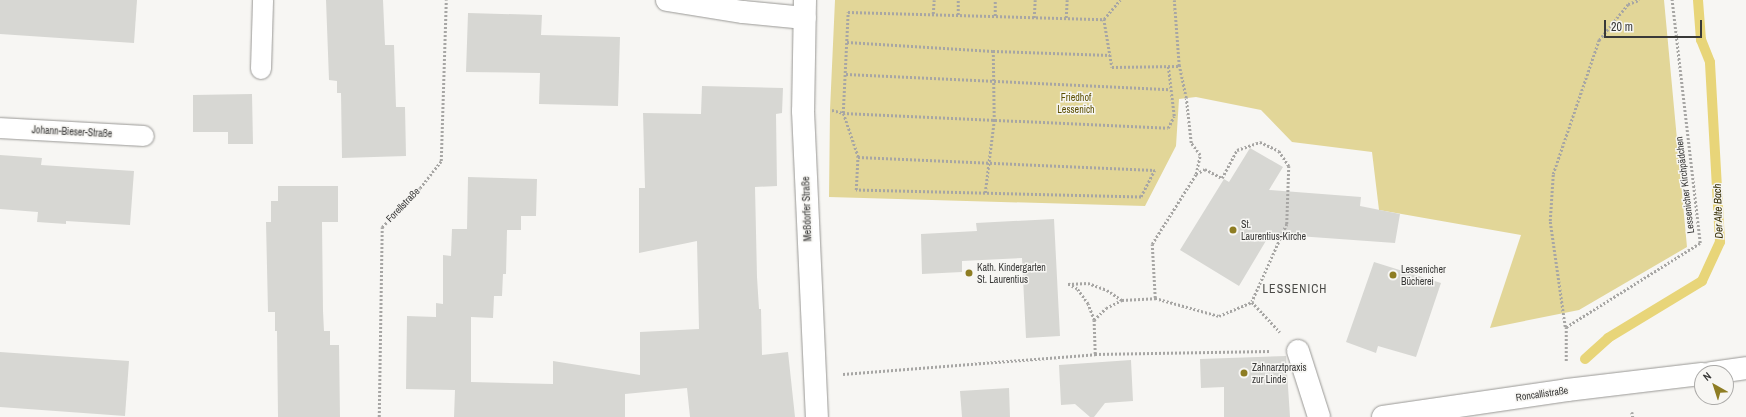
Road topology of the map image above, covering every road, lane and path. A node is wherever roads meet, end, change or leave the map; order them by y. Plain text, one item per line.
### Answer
1 (262, 0) edge
2 (446, 0) edge
3 (667, 0) edge
4 (934, 0) edge
5 (958, 0) edge
6 (995, 0) edge
7 (1035, 0) edge
8 (1067, 0) edge
9 (1120, 0) edge
10 (1174, 0) edge
11 (1639, 0) edge
12 (1672, 0) edge
13 (805, 9) edge
14 (933, 14) junction
15 (958, 15) junction
16 (995, 16) junction
17 (1034, 18) junction
18 (1066, 18) junction
19 (1104, 20) junction
20 (847, 42) junction
21 (994, 51) junction
22 (1110, 55) junction
23 (1168, 66) junction
24 (1179, 66) junction
25 (261, 69) dead end
26 (846, 74) junction
27 (994, 81) junction
28 (1170, 89) junction
29 (830, 110) dead end
30 (843, 113) junction
31 (994, 121) junction
32 (0, 128) edge
33 (144, 136) dead end
34 (858, 157) junction
35 (989, 164) junction
36 (1196, 174) junction
37 (985, 193) junction
38 (1155, 298) junction
39 (1122, 300) junction
40 (1252, 302) junction
41 (1094, 320) junction
42 (1566, 327) junction
43 (1298, 351) junction
44 (1095, 354) junction
45 (1746, 368) edge
46 (1734, 370) edge
47 (1694, 375) edge
48 (814, 376) junction
49 (1567, 390) junction
50 (379, 417) edge
51 (817, 417) edge
52 (1319, 417) edge
53 (1384, 417) edge

1 - 25 lane
2 - 50 path, Forellstraße
3 - 13 street
4 - 14 path
5 - 15 path
6 - 16 path
7 - 17 path
8 - 18 path
9 - 19 path
10 - 24 path
11 - 42 path
12 - 42 path, Lessenicher Kirchpädchen
13 - 48 street, Meßdorfer Straße
14 - 15 path
14 - 20 path
15 - 16 path
16 - 17 path
17 - 18 path
18 - 19 path
19 - 22 path
20 - 21 path
20 - 26 path
21 - 22 path
21 - 27 path
22 - 23 path
23 - 24 path
23 - 28 path
24 - 36 path
26 - 27 path
26 - 30 path
27 - 28 path
27 - 31 path
28 - 31 path
29 - 30 path
30 - 31 path
30 - 34 path
31 - 35 path
32 - 33 lane, Johann-Bieser-Straße
34 - 35 path
34 - 37 path
35 - 37 path
35 - 37 path
36 - 38 path
36 - 40 path
38 - 39 path
38 - 40 path
39 - 41 path
39 - 41 path
40 - 43 path
41 - 44 path
42 - 49 path
43 - 44 path
43 - 52 street
44 - 48 path
45 - 46 street
47 - 49 street, Roncallistraße
48 - 51 street, Meßdorfer Straße
49 - 53 street, Roncallistraße

